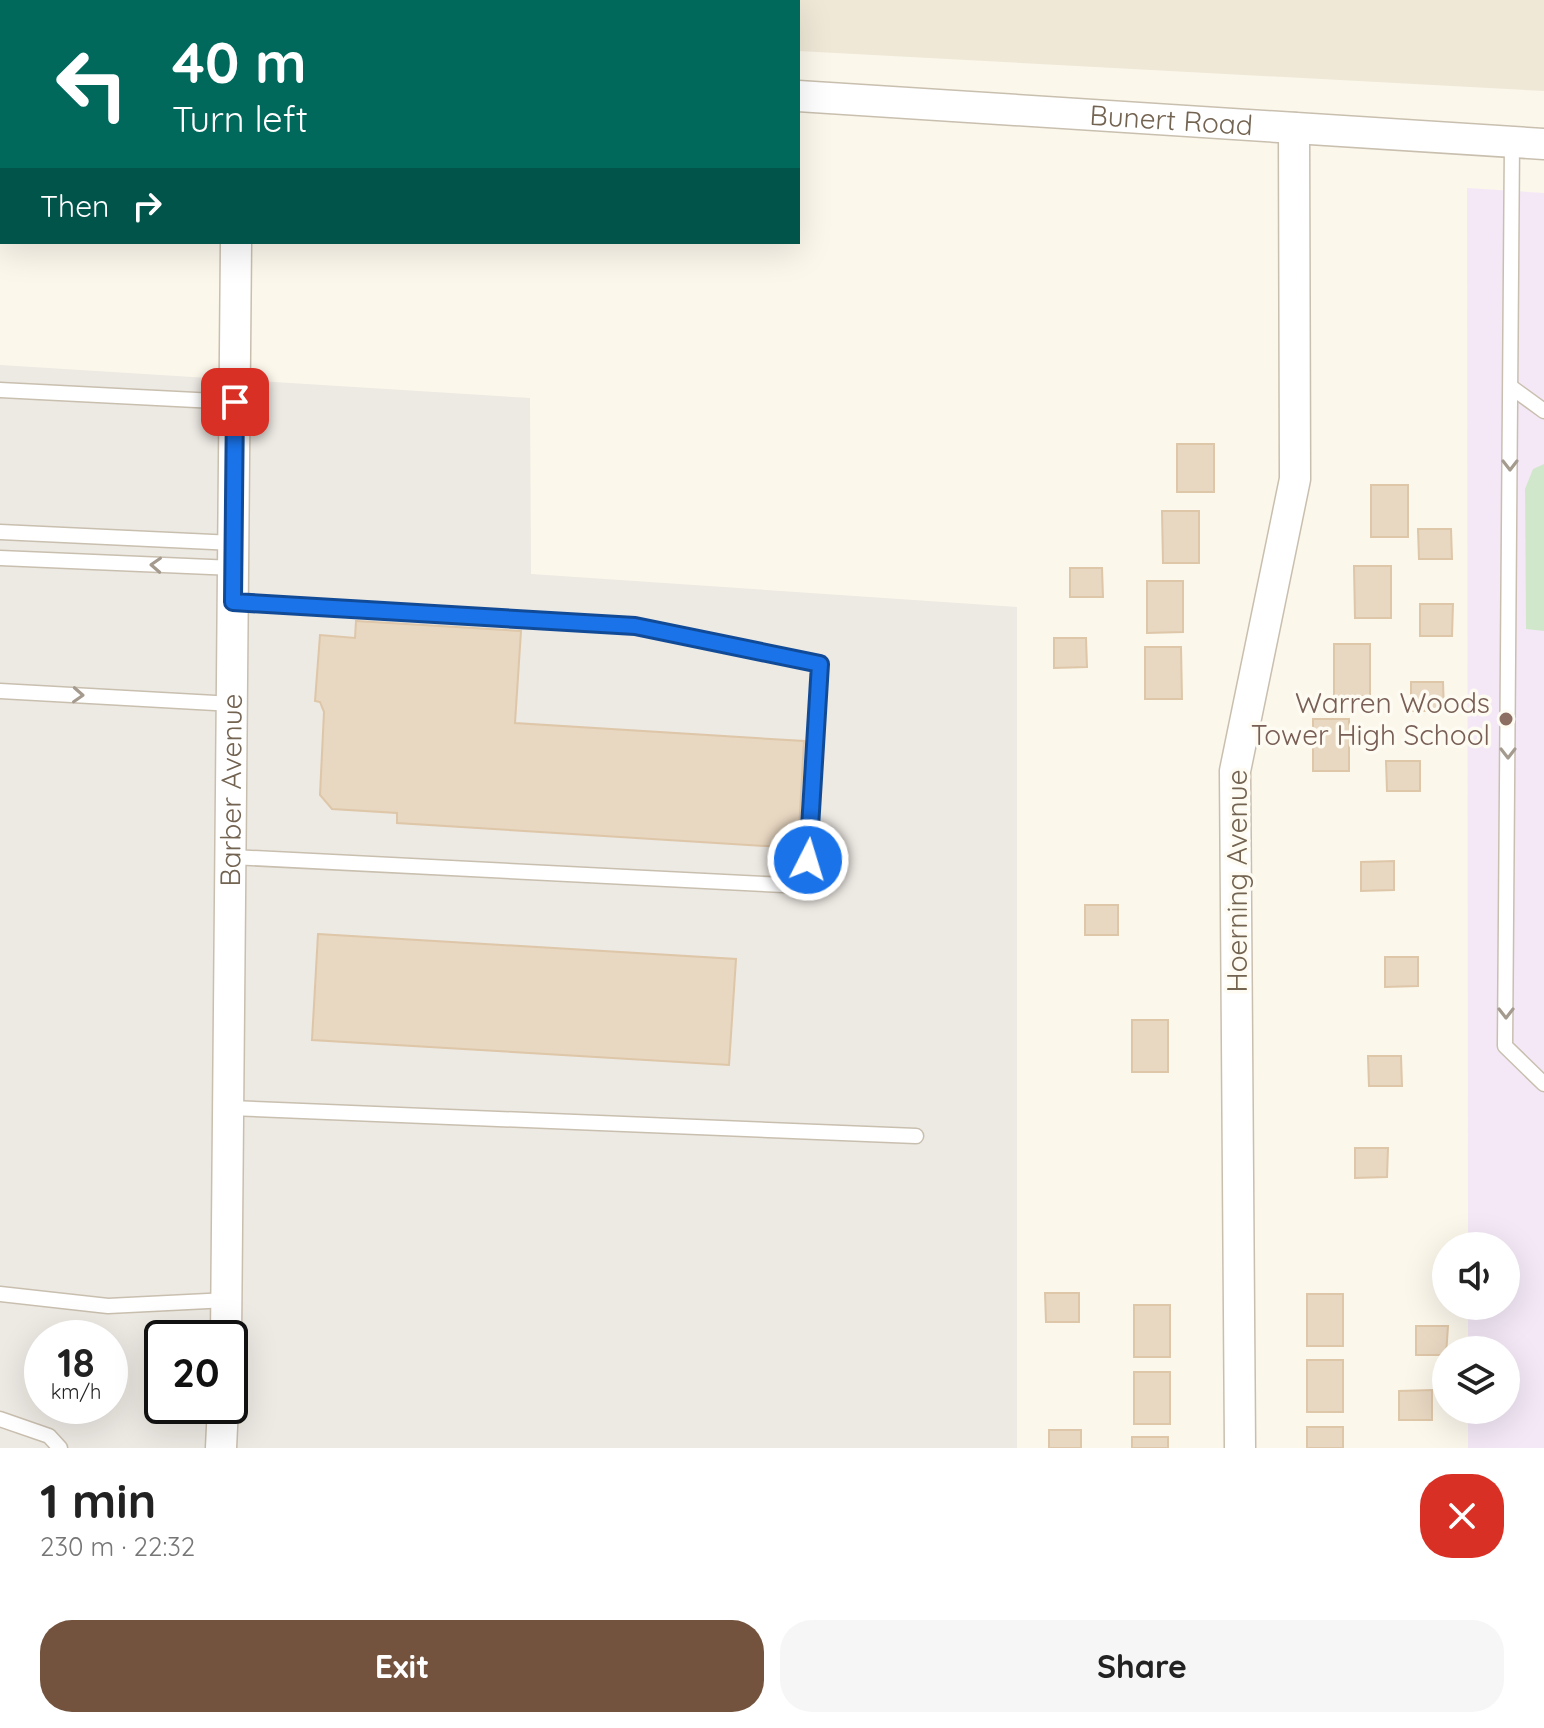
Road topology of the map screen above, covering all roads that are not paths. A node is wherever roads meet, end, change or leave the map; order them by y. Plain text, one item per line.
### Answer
1 (800, 96) edge
2 (1294, 128) junction
3 (1512, 142) junction
4 (1544, 144) edge
5 (236, 244) edge
6 (1511, 387) junction
7 (0, 390) edge
8 (235, 402) junction
9 (1544, 411) edge
10 (0, 532) edge
11 (234, 556) junction
12 (0, 558) edge
13 (233, 602) junction
14 (0, 691) edge
15 (233, 704) junction
16 (232, 857) junction
17 (1544, 1084) edge
18 (230, 1108) junction
19 (916, 1136) dead end
20 (0, 1294) edge
21 (228, 1300) junction
22 (227, 1320) edge
23 (0, 1419) edge
24 (222, 1424) edge
25 (60, 1448) edge
26 (221, 1448) edge
27 (1240, 1448) edge

1 - 2 street, Bunert Road
2 - 3 street, Bunert Road
2 - 27 street, Hoerning Avenue
3 - 4 street, Bunert Road
3 - 6 lane
5 - 8 street, Barber Avenue
6 - 9 lane
6 -> 17 lane
7 - 8 lane
8 - 11 street, Barber Avenue
10 - 11 lane
11 -> 12 lane
11 - 13 street, Barber Avenue
13 - 15 street, Barber Avenue
13 - 16 lane
14 -> 15 lane
15 - 16 street, Barber Avenue
16 - 18 street, Barber Avenue
18 - 19 lane
18 - 21 street, Barber Avenue
20 - 21 lane
21 - 22 street, Barber Avenue
23 - 25 lane
24 - 26 street

